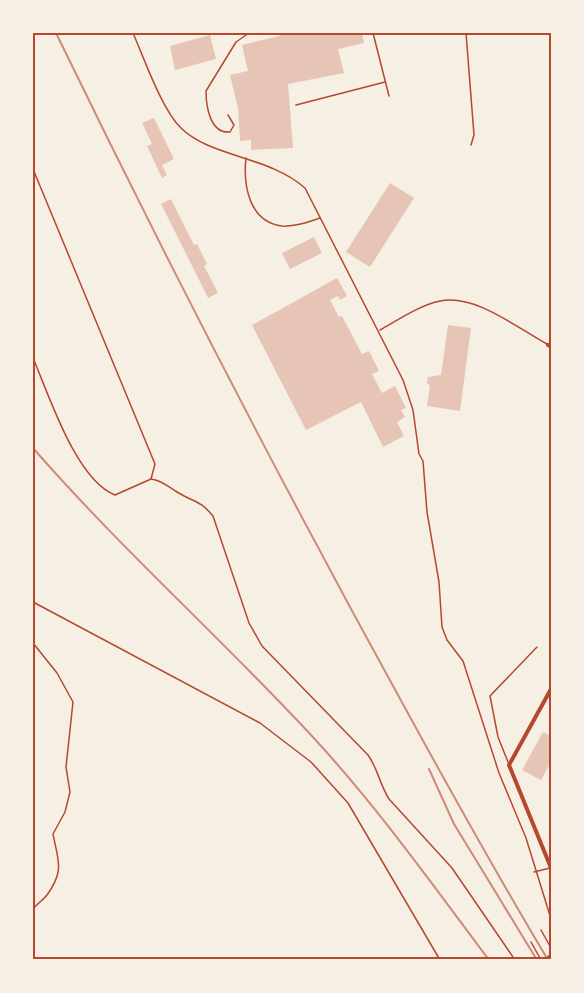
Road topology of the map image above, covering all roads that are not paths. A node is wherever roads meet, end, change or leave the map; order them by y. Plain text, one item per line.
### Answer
1 (133, 33) edge
2 (249, 33) edge
3 (373, 33) edge
4 (466, 33) edge
5 (385, 82) junction
6 (389, 96) dead end
7 (296, 105) dead end
8 (228, 115) dead end
9 (471, 145) dead end
10 (246, 158) junction
11 (33, 169) edge
12 (321, 218) junction
13 (379, 330) junction
14 (549, 346) edge
15 (33, 358) edge
16 (151, 479) junction
17 (537, 647) dead end
18 (551, 689) edge
19 (509, 765) junction
20 (551, 868) edge
21 (534, 872) junction
22 (551, 919) edge
23 (515, 960) edge

1 - 10 lane
2 - 8 lane
3 - 5 lane
4 - 9 lane
5 - 6 lane
5 - 7 lane
10 - 12 lane
10 - 12 lane
11 - 16 lane
12 - 13 lane
13 - 14 lane
13 - 21 lane
15 - 16 lane
16 - 23 lane
17 - 19 lane
18 - 19 street
19 - 20 street
20 - 21 lane
21 - 22 lane

